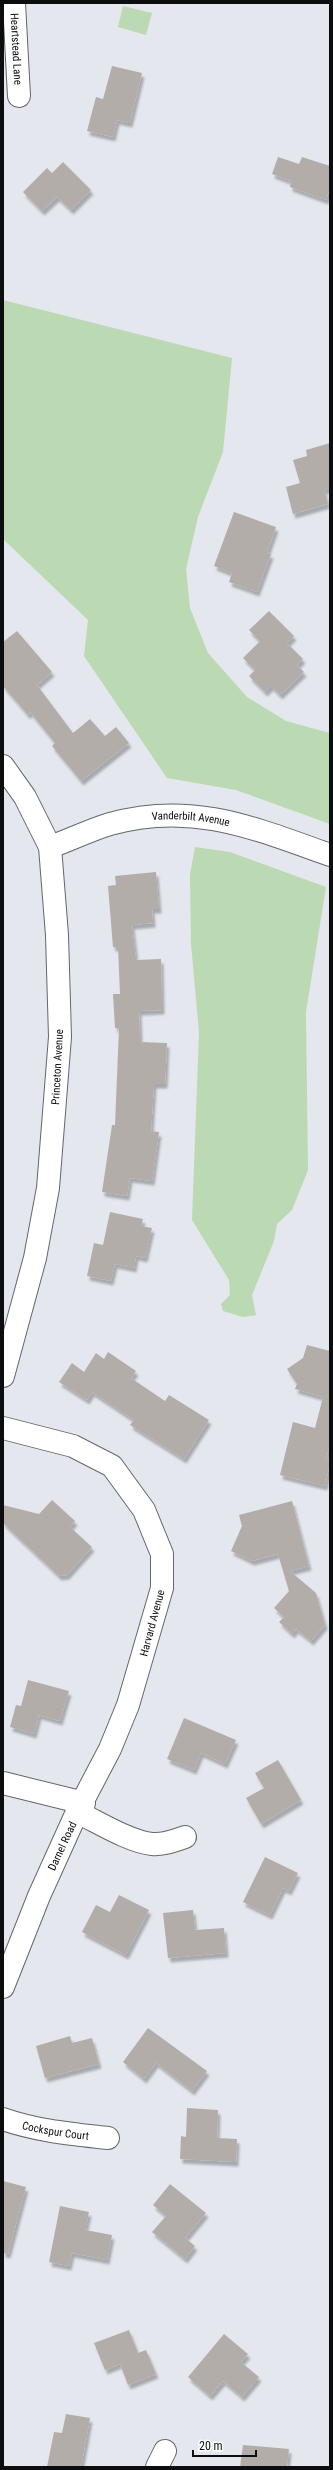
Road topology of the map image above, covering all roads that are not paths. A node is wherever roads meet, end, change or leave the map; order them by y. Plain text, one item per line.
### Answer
1 (14, 3) edge
2 (19, 96) dead end
3 (3, 766) edge
4 (50, 847) junction
5 (330, 855) edge
6 (3, 1376) edge
7 (3, 1428) edge
8 (3, 1783) edge
9 (80, 1808) junction
10 (185, 1837) dead end
11 (3, 1987) edge
12 (3, 2119) edge
13 (108, 2138) dead end

1 - 2 street, Heartstead Lane
3 - 4 street, Princeton Avenue
4 - 5 street, Vanderbilt Avenue
4 - 6 street, Princeton Avenue
7 - 9 street, Harvard Avenue
8 - 9 street, Darnel Road
9 - 10 street, Darnel Road
9 - 11 street, Darnel Road
12 - 13 street, Cockspur Court

